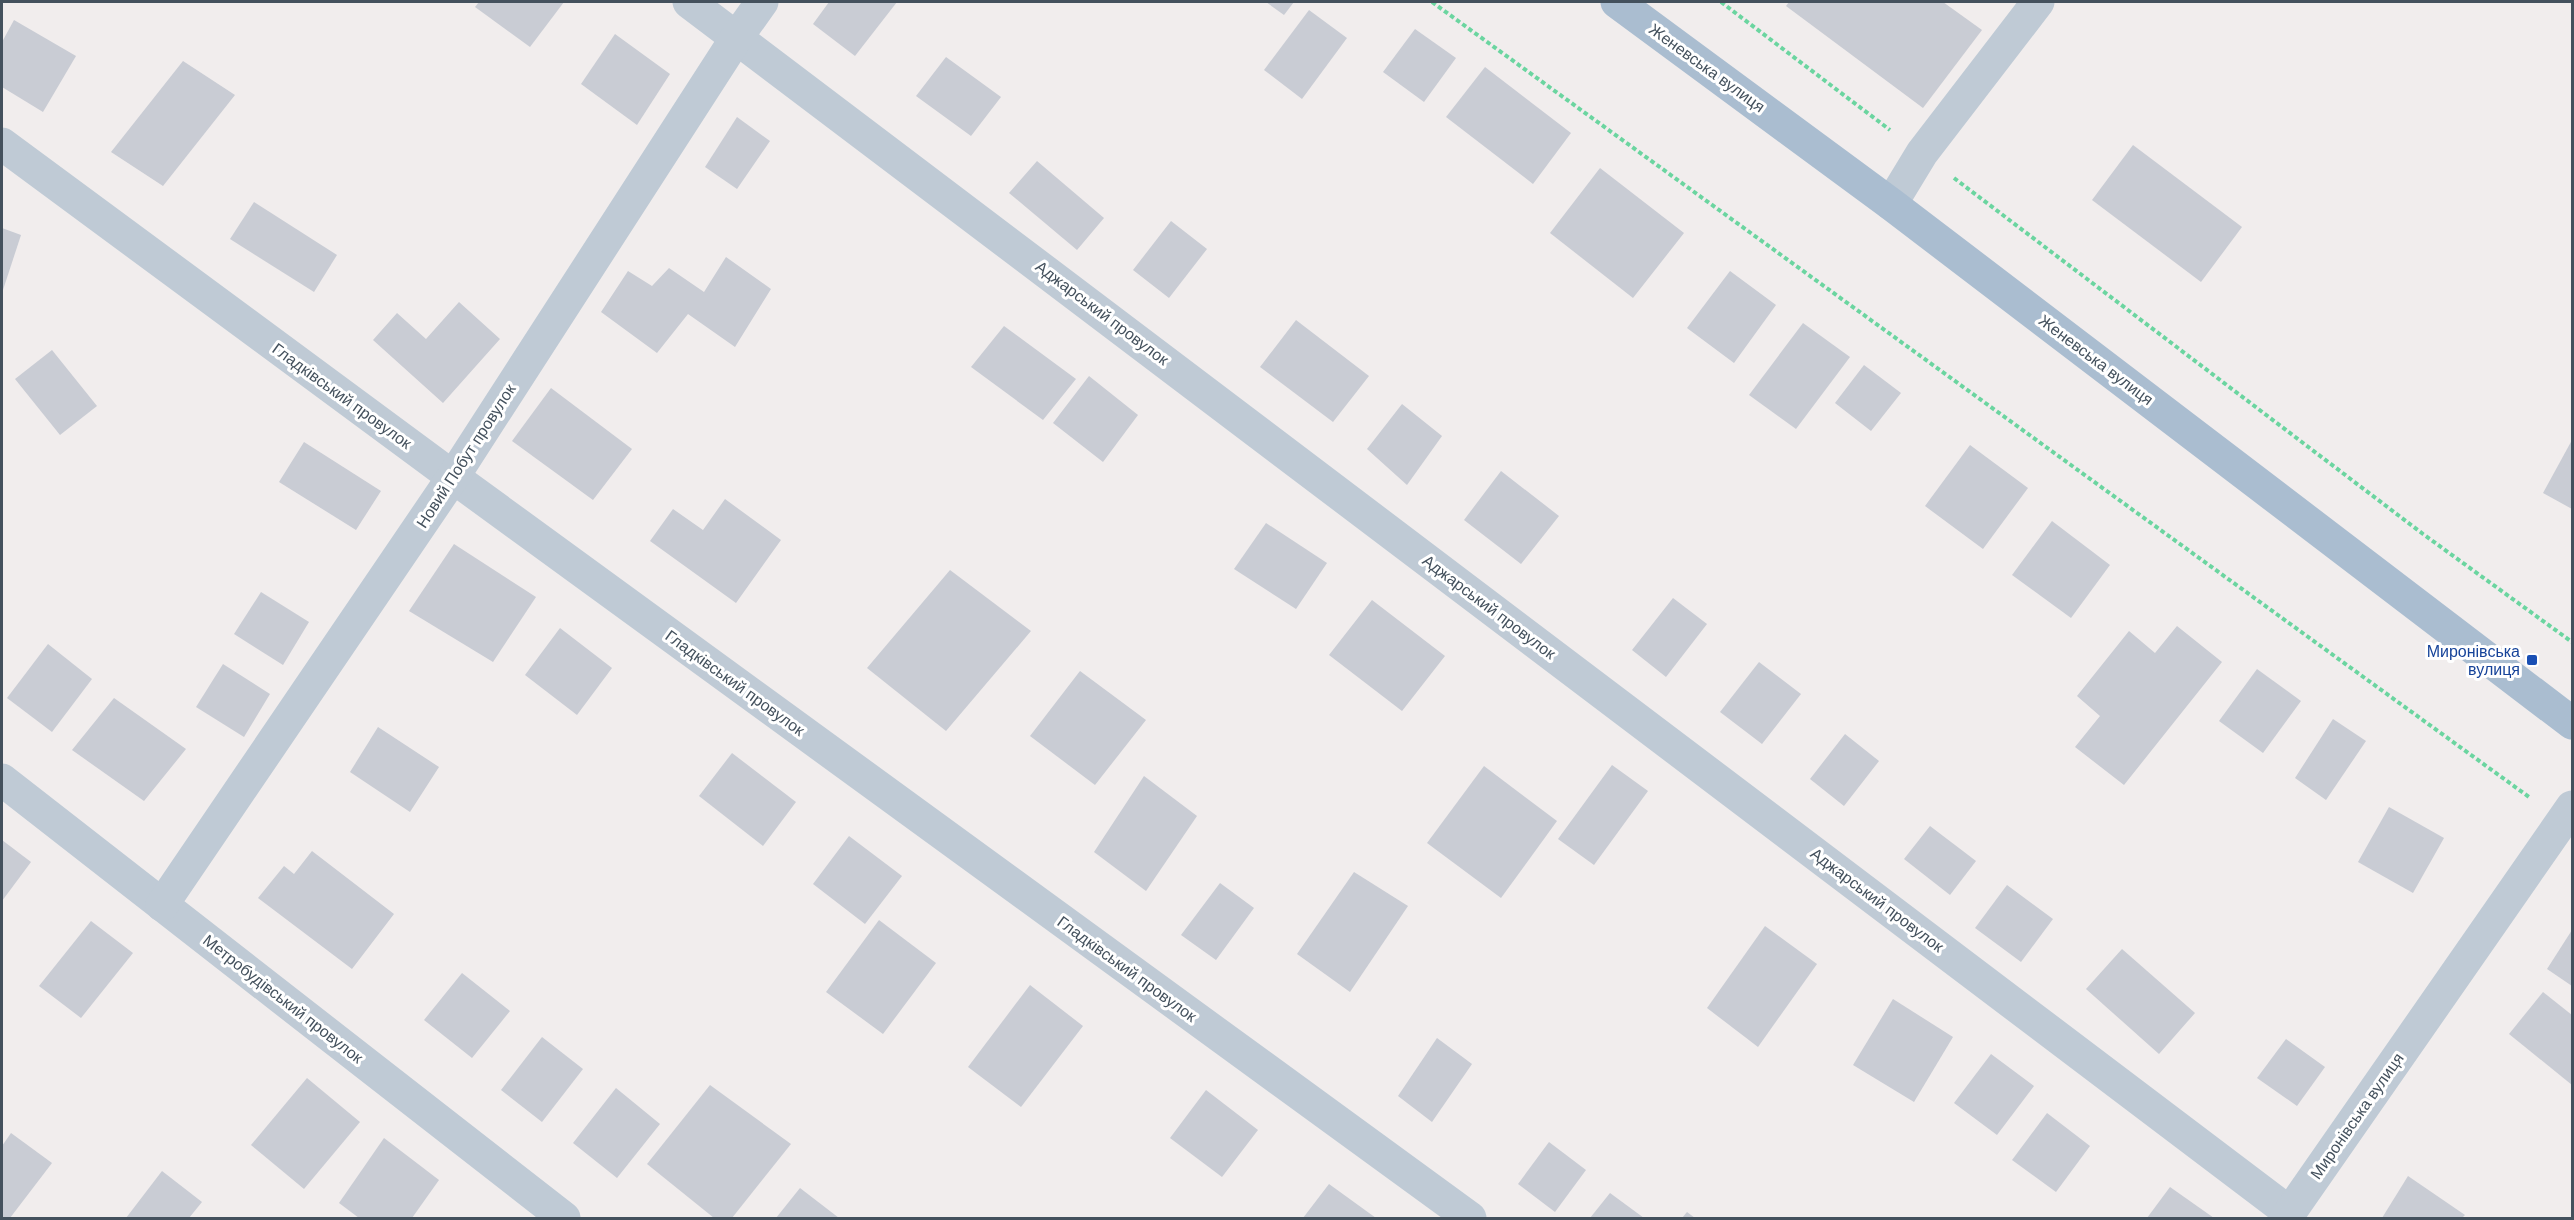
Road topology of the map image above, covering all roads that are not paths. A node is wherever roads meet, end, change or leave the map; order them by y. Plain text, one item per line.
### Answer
1 (689, 2) edge
2 (762, 2) edge
3 (1617, 2) edge
4 (2038, 2) edge
5 (737, 36) junction
6 (2, 144) edge
7 (1891, 204) junction
8 (453, 477) junction
9 (2572, 723) edge
10 (2, 780) edge
11 (2568, 814) edge
12 (162, 905) junction
13 (2288, 1216) edge
14 (564, 1218) edge
15 (1470, 1218) edge

1 - 5 street, Аджарський провулок
2 - 5 street, Новий Побут провулок
3 - 7 main road, Женевська вулиця
4 - 7 street
5 - 8 street, Новий Побут провулок
5 - 13 street, Аджарський провулок
6 - 8 street, Гладківський провулок
7 - 9 main road, Женевська вулиця
8 - 12 street, Новий Побут провулок
8 - 15 street, Гладківський провулок
10 - 12 street, Метробудівський провулок
11 - 13 street, Миронівська вулиця
12 - 14 street, Метробудівський провулок

